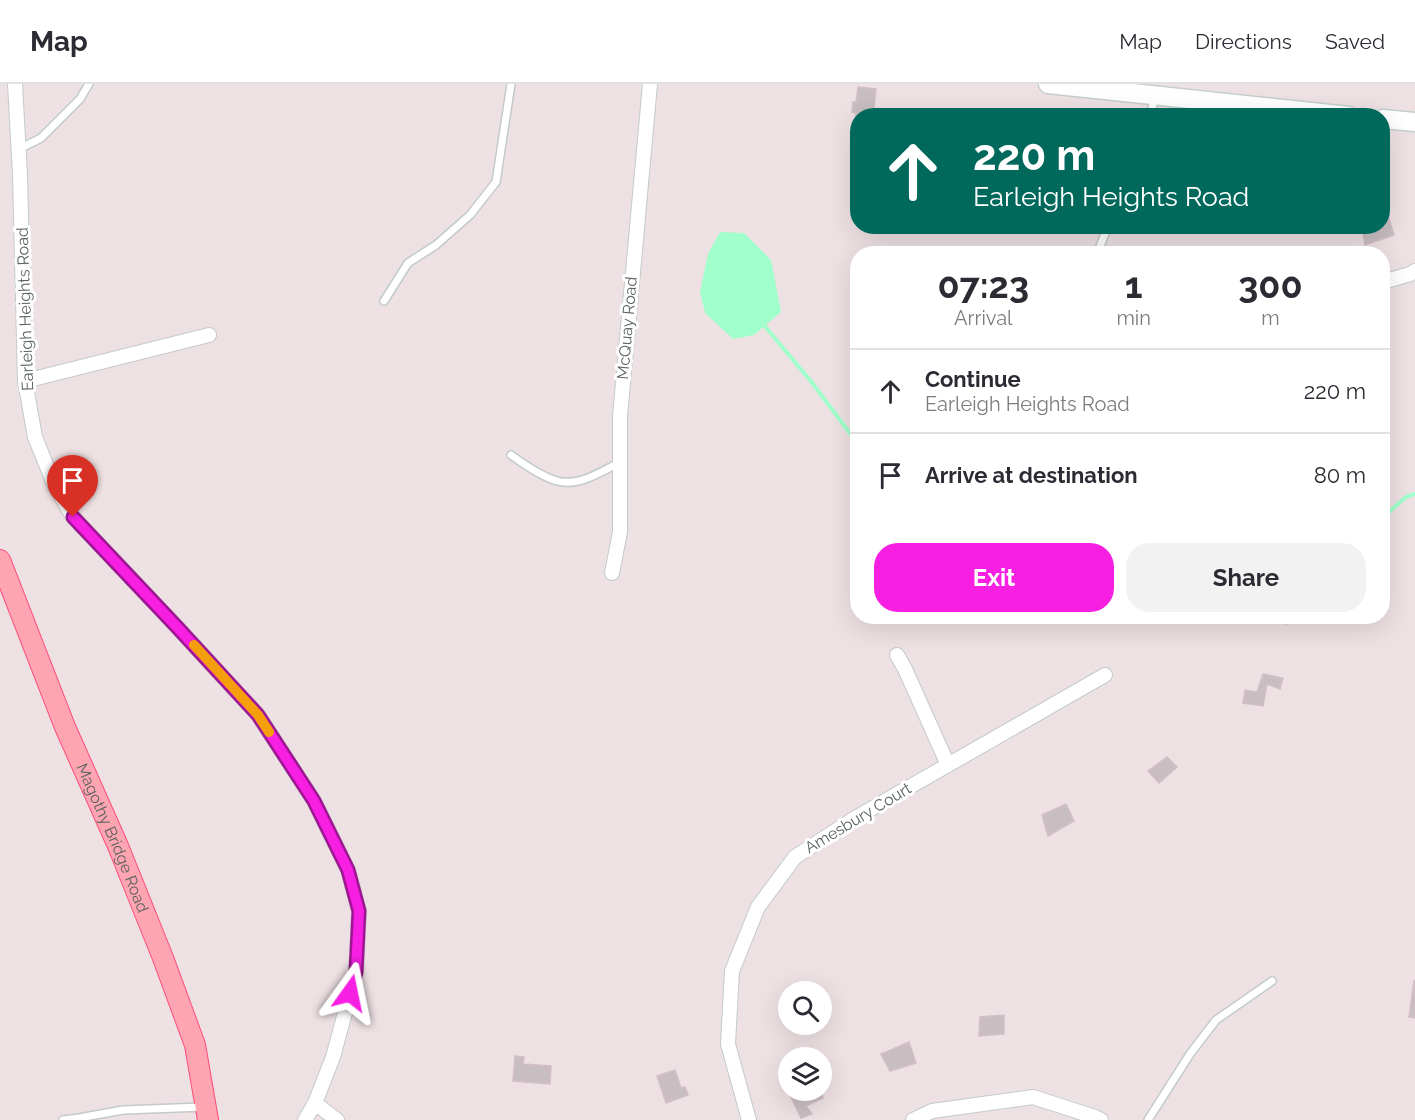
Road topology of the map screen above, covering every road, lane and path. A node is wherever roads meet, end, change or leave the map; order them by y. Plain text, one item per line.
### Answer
1 (15, 84) edge
2 (89, 84) edge
3 (512, 84) edge
4 (650, 84) edge
5 (1048, 84) edge
6 (1153, 94) junction
7 (1152, 108) edge
8 (1278, 108) edge
9 (1390, 120) edge
10 (1415, 122) edge
11 (19, 149) junction
12 (1415, 271) edge
13 (1390, 280) edge
14 (384, 301) dead end
15 (209, 335) dead end
16 (25, 381) junction
17 (511, 455) dead end
18 (620, 462) junction
19 (0, 560) edge
20 (612, 573) dead end
21 (897, 655) dead end
22 (1105, 675) dead end
23 (948, 765) junction
24 (1272, 981) dead end
25 (315, 1103) junction
26 (207, 1113) edge
27 (63, 1120) edge
28 (305, 1120) edge
29 (337, 1120) edge
30 (749, 1120) edge
31 (913, 1120) edge
32 (1101, 1120) edge
33 (1148, 1120) edge

1 - 11 street, Earleigh Heights Road
2 - 11 lane
3 - 14 lane
4 - 18 street, McQuay Road
5 - 6 main road
6 - 7 lane
6 - 8 main road
9 - 10 main road
11 - 16 street, Earleigh Heights Road
12 - 13 street
15 - 16 street
16 - 25 street, Earleigh Heights Road
17 - 18 lane
18 - 20 street, McQuay Road
19 - 26 main road, Magothy Bridge Road
21 - 23 street
22 - 23 street, Amesbury Court
23 - 30 street, Amesbury Court
24 - 33 lane
25 - 28 street, Earleigh Heights Road
25 - 29 street
26 - 27 lane
31 - 32 street

